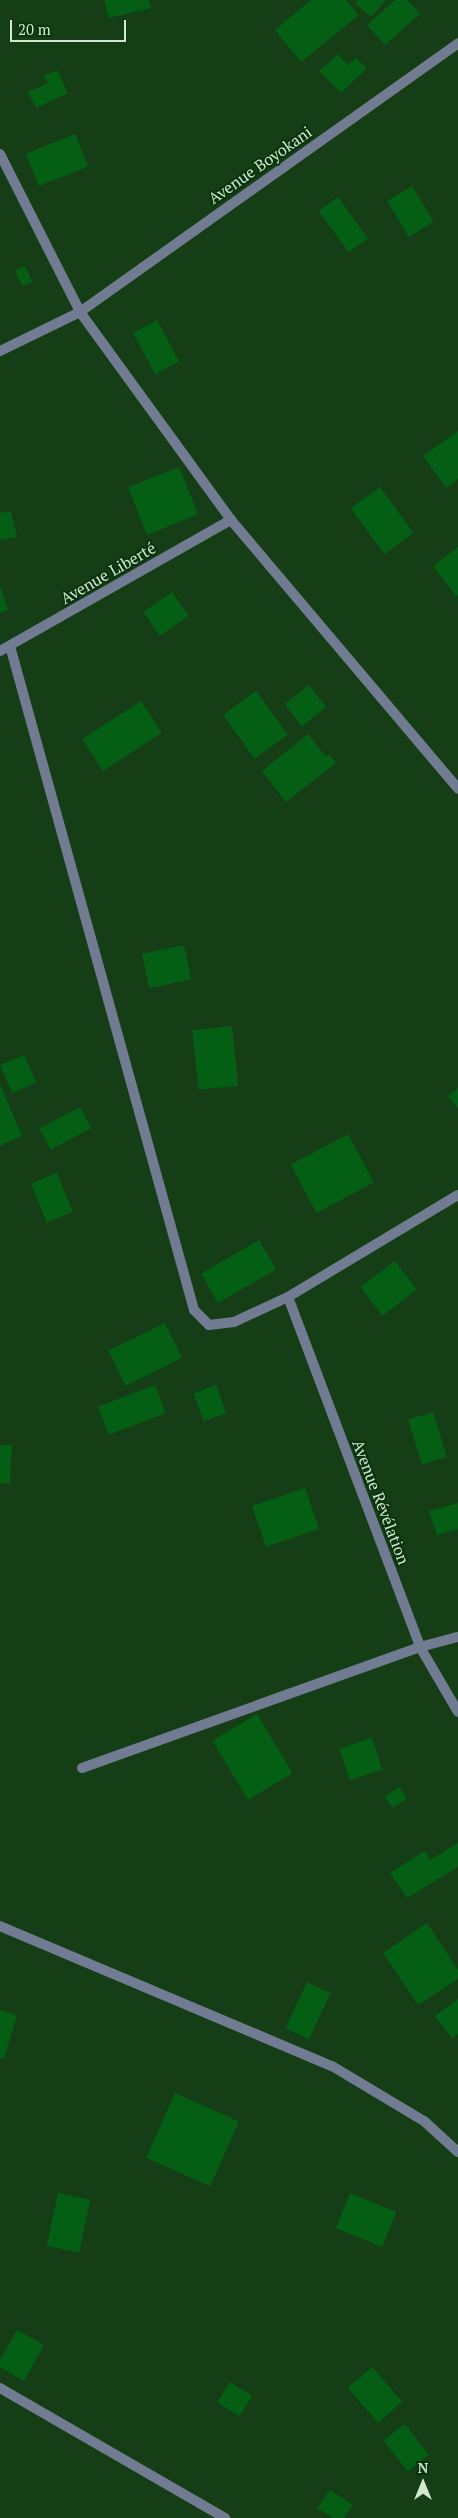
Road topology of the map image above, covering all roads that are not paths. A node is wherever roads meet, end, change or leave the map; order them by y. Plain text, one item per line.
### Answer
1 (458, 42) edge
2 (0, 154) edge
3 (80, 312) junction
4 (0, 351) edge
5 (231, 520) junction
6 (10, 646) junction
7 (0, 651) edge
8 (458, 789) edge
9 (458, 1194) edge
10 (288, 1297) junction
11 (458, 1637) edge
12 (420, 1647) junction
13 (458, 1712) edge
14 (82, 1768) dead end
15 (0, 1926) edge
16 (458, 2152) edge
17 (0, 2388) edge
18 (224, 2518) edge

1 - 3 street, Avenue Boyokani
2 - 3 street
3 - 4 street, Avenue Boyokani
3 - 5 street
5 - 6 street, Avenue Liberté
5 - 8 street
6 - 7 street, Avenue Liberté
6 - 10 street
9 - 10 street
10 - 12 street, Avenue Révélation
11 - 12 street
12 - 13 street, Avenue Révélation
12 - 14 street
15 - 16 street
17 - 18 street

